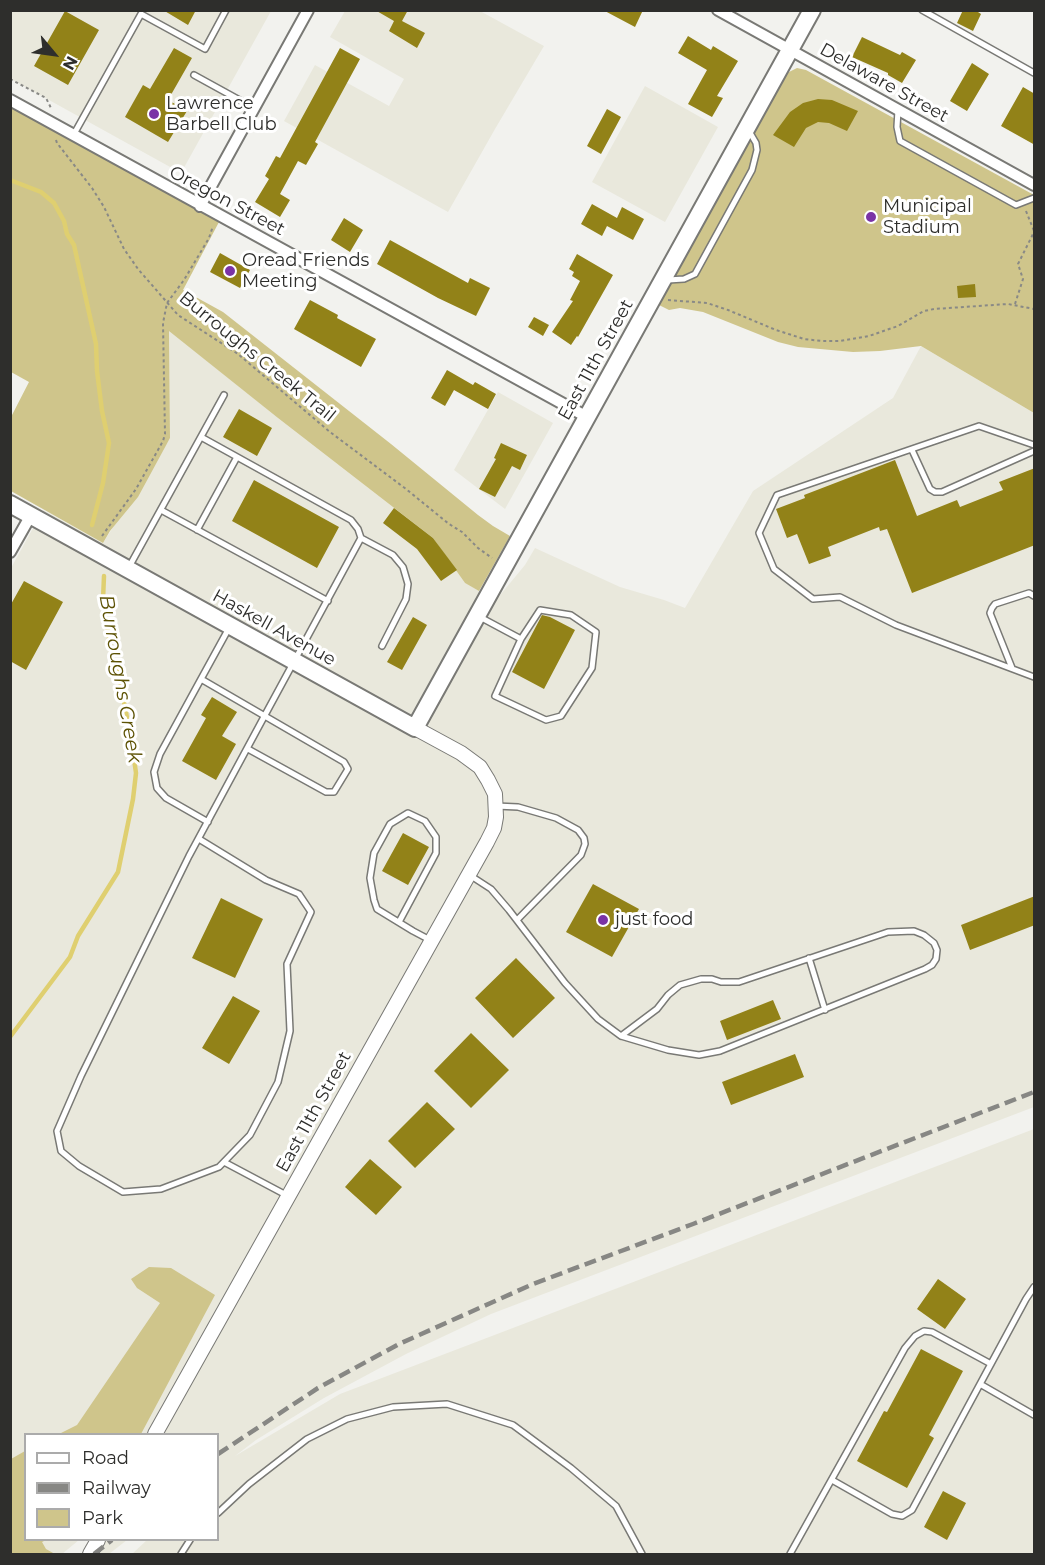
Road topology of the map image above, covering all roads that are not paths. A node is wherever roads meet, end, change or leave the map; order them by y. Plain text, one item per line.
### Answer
1 (226, 10) edge
2 (308, 10) edge
3 (718, 10) edge
4 (812, 10) edge
5 (922, 10) edge
6 (790, 50) junction
7 (1035, 73) edge
8 (194, 75) dead end
9 (10, 100) edge
10 (254, 108) junction
11 (898, 110) junction
12 (747, 128) junction
13 (73, 135) junction
14 (1035, 185) edge
15 (1035, 198) edge
16 (201, 206) junction
17 (663, 279) junction
18 (224, 395) dead end
19 (587, 417) junction
20 (201, 437) junction
21 (1035, 445) edge
22 (912, 450) junction
23 (1035, 451) edge
24 (237, 457) junction
25 (10, 504) edge
26 (161, 510) junction
27 (31, 515) junction
28 (197, 530) junction
29 (361, 538) junction
30 (10, 552) edge
31 (128, 569) junction
32 (1035, 596) edge
33 (328, 601) junction
34 (477, 615) junction
35 (230, 626) junction
36 (521, 639) junction
37 (382, 646) dead end
38 (295, 661) junction
39 (1012, 669) junction
40 (1035, 677) edge
41 (201, 679) junction
42 (265, 715) junction
43 (415, 728) junction
44 (248, 749) junction
45 (496, 806) junction
46 (208, 822) junction
47 (199, 839) junction
48 (469, 875) junction
49 (517, 920) junction
50 (399, 922) junction
51 (432, 941) junction
52 (809, 958) junction
53 (825, 1010) junction
54 (621, 1036) junction
55 (224, 1161) junction
56 (289, 1196) junction
57 (1035, 1287) edge
58 (991, 1364) junction
59 (980, 1384) junction
60 (1035, 1415) edge
61 (156, 1433) edge
62 (832, 1480) junction
63 (219, 1512) edge
64 (189, 1541) edge
65 (181, 1554) edge
66 (642, 1554) edge
67 (790, 1554) edge

1 - 13 lane
2 - 10 street
3 - 6 street, Delaware Street
4 - 6 main road, East 11th Street
5 - 7 lane
6 - 11 street, Delaware Street
6 - 12 main road, East 11th Street
8 - 10 lane
9 - 13 street, Oregon Street
10 - 16 street
11 - 14 street, Delaware Street
11 - 15 lane
12 - 17 main road, East 11th Street
12 - 17 lane
13 - 16 street, Oregon Street
16 - 19 street, Oregon Street
17 - 19 main road, East 11th Street
18 - 20 lane
19 - 34 main road, East 11th Street
20 - 24 lane
20 - 26 lane
21 - 22 lane
22 - 23 lane
22 - 39 lane
24 - 28 lane
24 - 29 lane
25 - 27 main road, Haskell Avenue
26 - 28 lane
26 - 31 lane
27 - 30 street
27 - 31 main road, Haskell Avenue
28 - 33 lane
29 - 33 lane
29 - 37 lane
31 - 35 main road, Haskell Avenue
32 - 39 lane
33 - 38 lane
34 - 36 lane
34 - 43 main road, East 11th Street
35 - 38 main road, Haskell Avenue
35 - 41 lane
36 - 36 lane
38 - 42 lane
38 - 43 main road, Haskell Avenue
39 - 40 lane
41 - 42 lane
41 - 46 lane
42 - 44 lane
42 - 44 lane
43 - 45 street, Haskell Avenue
44 - 46 lane
45 - 48 street, East 11th Street
45 - 49 lane
46 - 47 lane
47 - 55 lane
47 - 55 lane
48 - 49 lane
48 - 51 street, East 11th Street
49 - 54 lane
50 - 50 lane
50 - 51 lane
51 - 56 street, East 11th Street
52 - 53 lane
52 - 53 lane
52 - 54 lane
53 - 54 lane
55 - 56 lane
56 - 61 street, East 11th Street
57 - 58 lane
58 - 59 lane
58 - 62 lane
59 - 60 lane
59 - 62 lane
62 - 67 lane
63 - 66 lane
64 - 65 lane

